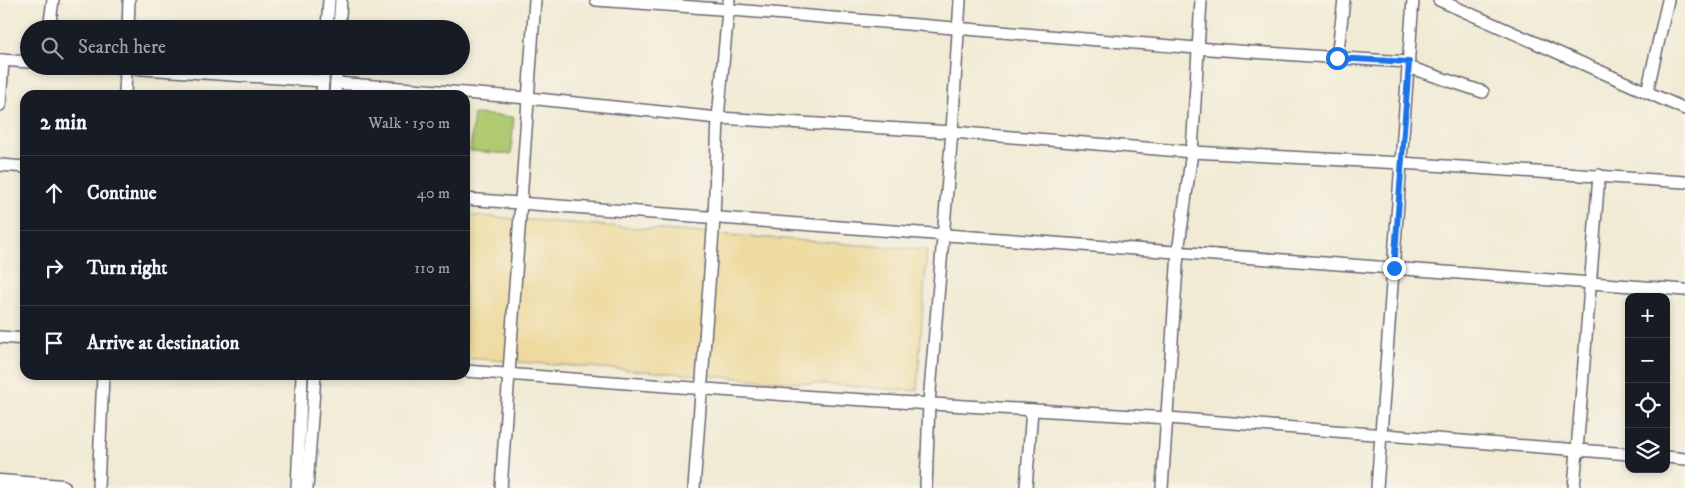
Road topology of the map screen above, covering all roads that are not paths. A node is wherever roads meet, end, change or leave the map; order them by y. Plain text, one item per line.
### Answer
1 (53, 0) edge
2 (129, 0) edge
3 (329, 0) edge
4 (341, 0) edge
5 (534, 0) edge
6 (596, 0) edge
7 (960, 0) edge
8 (1201, 0) edge
9 (1344, 0) edge
10 (1413, 0) edge
11 (1439, 0) edge
12 (1668, 0) edge
13 (729, 4) edge
14 (50, 20) edge
15 (128, 20) edge
16 (328, 20) edge
17 (340, 20) edge
18 (958, 28) junction
19 (1197, 48) junction
20 (1337, 58) junction
21 (2, 60) edge
22 (20, 61) edge
23 (1408, 64) junction
24 (126, 75) edge
25 (239, 75) edge
26 (323, 75) edge
27 (336, 75) edge
28 (323, 81) junction
29 (335, 89) edge
30 (125, 90) edge
31 (322, 90) edge
32 (356, 90) edge
33 (1483, 92) dead end
34 (1647, 92) junction
35 (470, 95) edge
36 (528, 98) junction
37 (0, 105) edge
38 (1685, 108) edge
39 (718, 118) junction
40 (952, 132) junction
41 (1192, 152) junction
42 (1401, 163) junction
43 (0, 165) edge
44 (20, 167) edge
45 (1599, 175) junction
46 (1685, 182) edge
47 (470, 199) edge
48 (520, 203) junction
49 (714, 218) junction
50 (942, 235) junction
51 (1178, 252) junction
52 (1394, 268) junction
53 (1591, 283) junction
54 (1685, 290) edge
55 (0, 337) edge
56 (20, 339) edge
57 (470, 371) edge
58 (509, 374) junction
59 (102, 380) edge
60 (302, 380) edge
61 (315, 380) edge
62 (700, 389) junction
63 (929, 403) junction
64 (1032, 410) junction
65 (1168, 418) junction
66 (1381, 434) junction
67 (1577, 450) junction
68 (1625, 454) edge
69 (1670, 457) edge
70 (1685, 458) edge
71 (0, 483) edge
72 (62, 488) edge
73 (98, 488) edge
74 (297, 488) edge
75 (307, 488) edge
76 (501, 488) edge
77 (694, 488) edge
78 (926, 488) edge
79 (1026, 488) edge
80 (1162, 488) edge
81 (1377, 488) edge
82 (1574, 488) edge

1 - 14 street
2 - 15 street
3 - 16 street
4 - 17 street
5 - 36 street
6 - 13 street
7 - 18 street
8 - 19 street
9 - 20 street
10 - 23 street
11 - 34 street
12 - 34 street
13 - 18 street
13 - 39 street
18 - 19 street
18 - 40 street
19 - 20 street
19 - 41 street
20 - 23 street
21 - 22 street
21 - 37 street
23 - 33 street
23 - 42 street
24 - 30 street
25 - 28 street
26 - 28 street
27 - 29 street
28 - 31 street
29 - 32 street
34 - 38 street
35 - 36 street
36 - 39 street
36 - 48 street
39 - 40 street
39 - 49 street
40 - 41 street
40 - 50 street
41 - 42 street
41 - 51 street
42 - 45 street
42 - 52 street
43 - 44 street
45 - 46 street
45 - 53 street
47 - 48 street
48 - 49 street
48 - 58 street
49 - 50 street
49 - 62 street
50 - 51 street
50 - 63 street
51 - 52 street
51 - 65 street
52 - 53 street
52 - 66 street
53 - 54 street
53 - 67 street
55 - 56 street
57 - 58 street
58 - 62 street
58 - 76 street
59 - 73 street
60 - 74 street
61 - 75 street
62 - 63 street
62 - 77 street
63 - 64 street
63 - 78 street
64 - 65 street
64 - 79 street
65 - 66 street
65 - 80 street
66 - 67 street
66 - 81 street
67 - 68 street
67 - 82 street
69 - 70 street
71 - 72 street

